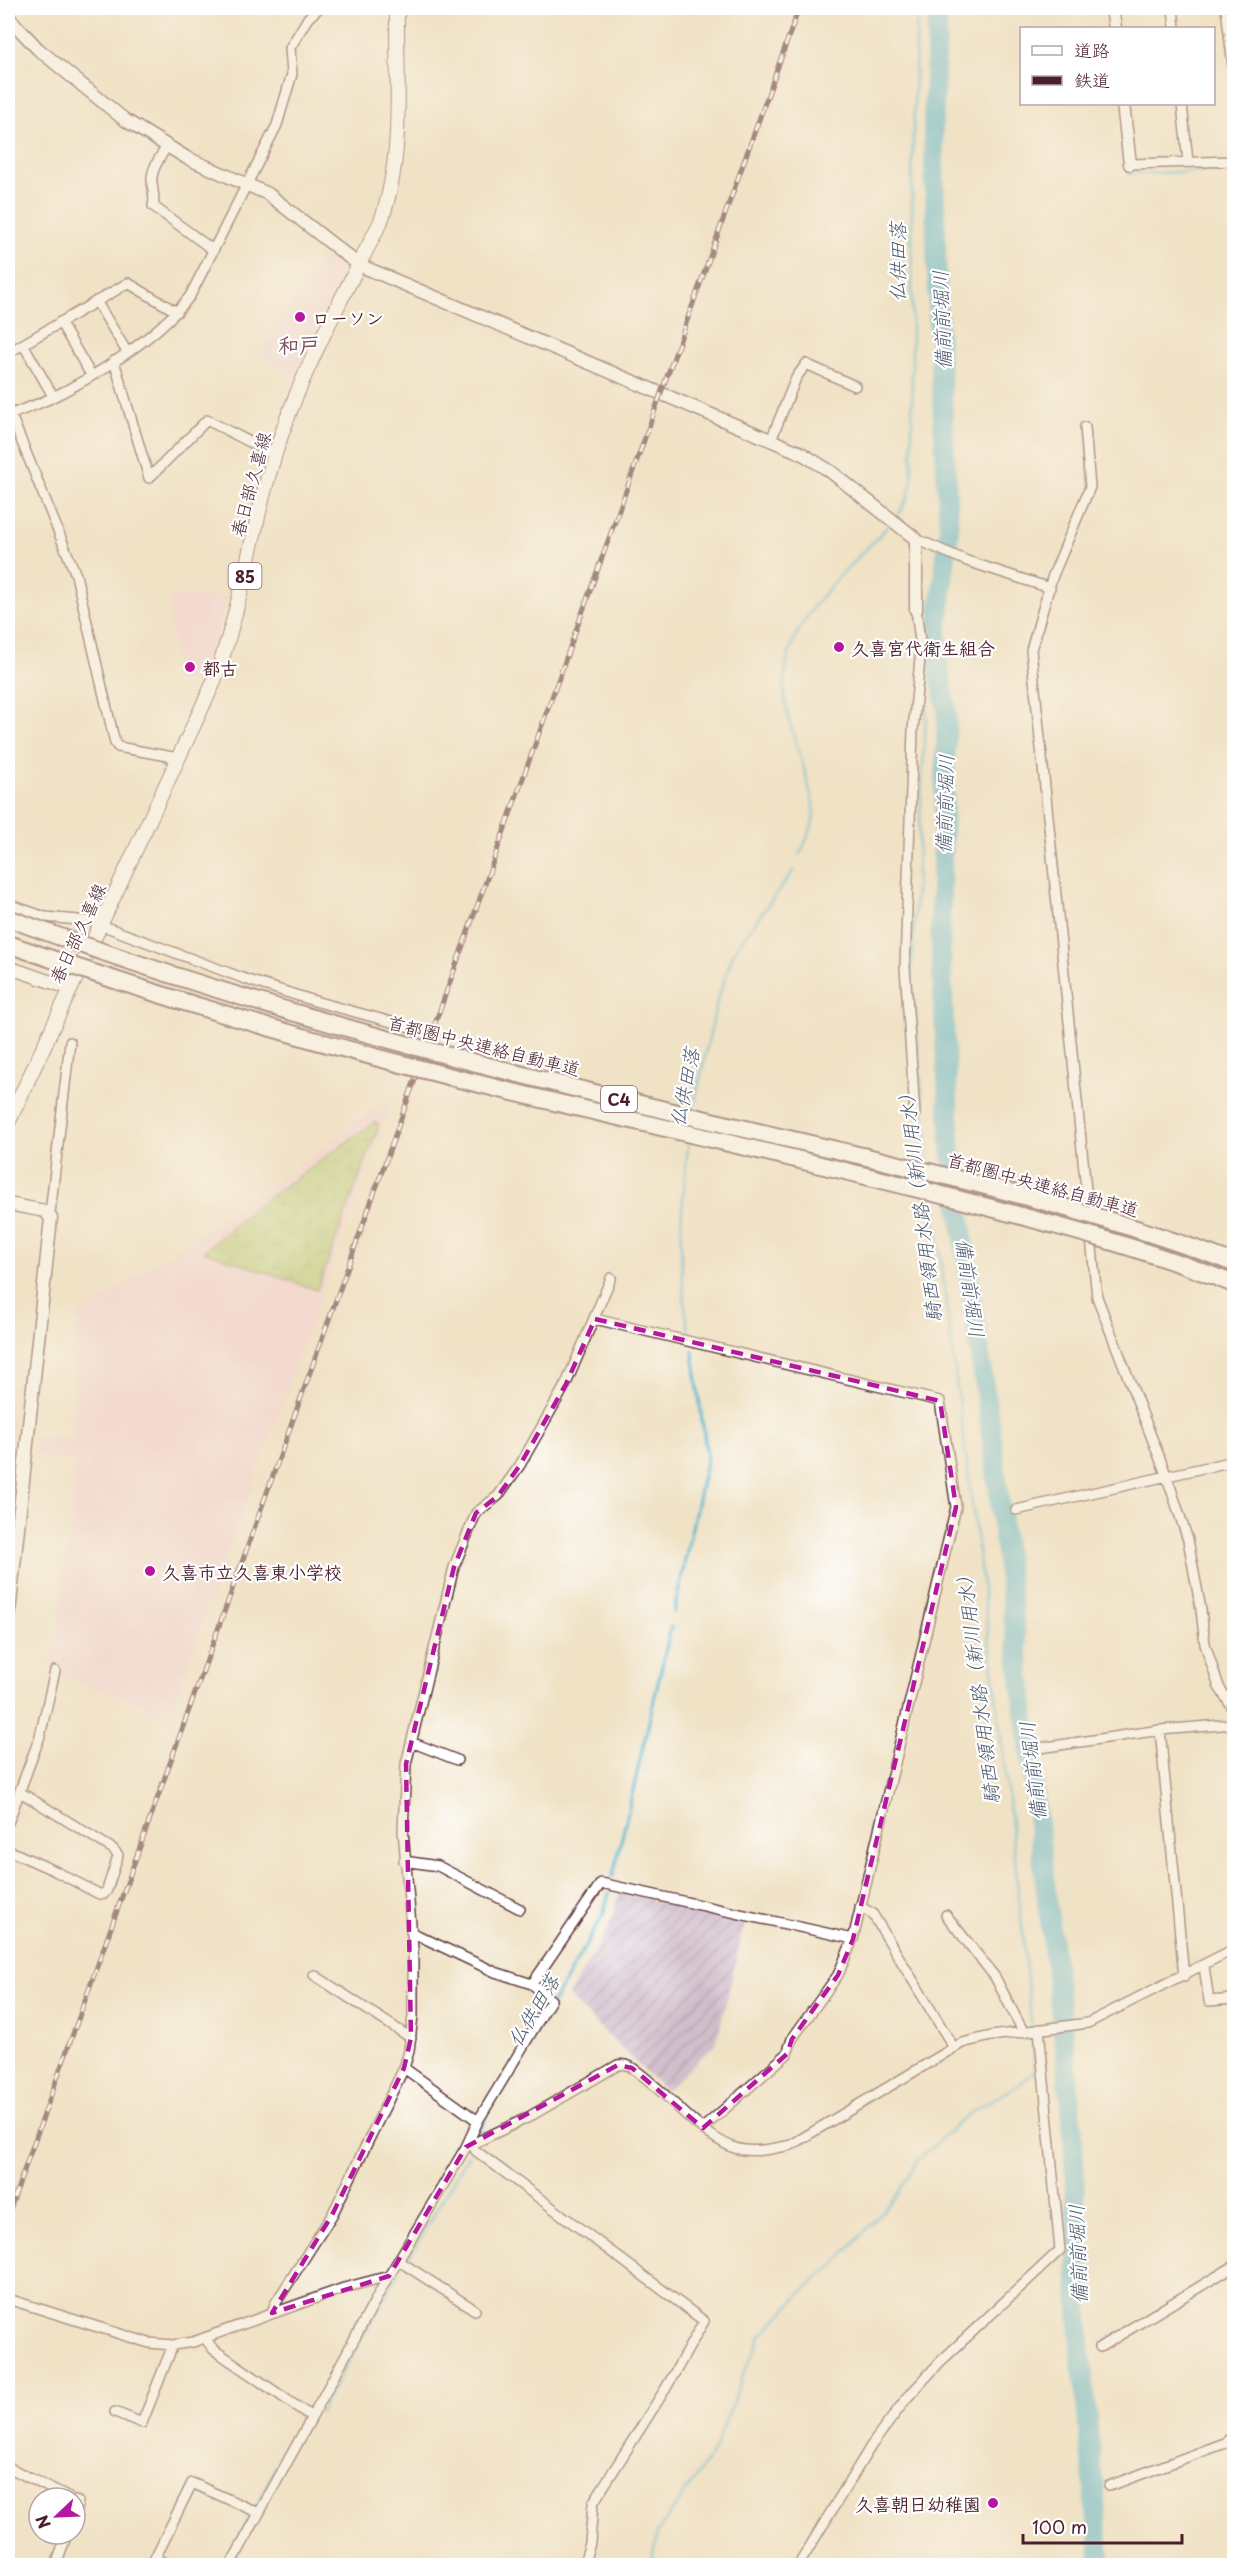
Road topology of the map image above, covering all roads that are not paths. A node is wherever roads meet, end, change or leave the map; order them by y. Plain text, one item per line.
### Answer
1 (319, 8) edge
2 (397, 8) edge
3 (1112, 8) edge
4 (1173, 8) edge
5 (1226, 8) edge
6 (8, 17) edge
7 (1114, 27) edge
8 (1175, 27) edge
9 (1234, 75) edge
10 (1123, 105) edge
11 (1182, 105) edge
12 (167, 147) junction
13 (1234, 161) edge
14 (1188, 162) junction
15 (1130, 164) joint
16 (248, 183) junction
17 (213, 250) junction
18 (359, 265) junction
19 (96, 301) junction
20 (177, 312) junction
21 (60, 322) junction
22 (23, 344) junction
23 (127, 352) junction
24 (8, 353) edge
25 (114, 361) junction
26 (91, 375) junction
27 (855, 386) dead end
28 (53, 396) junction
29 (9, 413) edge
30 (1085, 427) dead end
31 (771, 440) junction
32 (275, 455) junction
33 (917, 539) junction
34 (1050, 588) junction
35 (916, 610) joint
36 (178, 758) junction
37 (8, 904) edge
38 (8, 918) edge
39 (100, 925) junction
40 (8, 944) edge
41 (8, 967) edge
42 (70, 989) junction
43 (414, 1028) dead end
44 (70, 1042) dead end
45 (915, 1114) dead end
46 (8, 1123) edge
47 (8, 1204) edge
48 (50, 1214) junction
49 (1234, 1263) edge
50 (611, 1278) dead end
51 (1234, 1284) edge
52 (594, 1319) junction
53 (1234, 1328) edge
54 (1234, 1336) edge
55 (1234, 1461) edge
56 (1167, 1477) junction
57 (1016, 1510) dead end
58 (8, 1622) edge
59 (55, 1671) dead end
60 (1234, 1710) edge
61 (1234, 1724) edge
62 (1160, 1730) junction
63 (411, 1742) junction
64 (1040, 1748) dead end
65 (457, 1760) dead end
66 (20, 1792) junction
67 (8, 1823) edge
68 (8, 1850) edge
69 (405, 1861) junction
70 (860, 1906) junction
71 (520, 1909) dead end
72 (946, 1915) dead end
73 (411, 1932) junction
74 (853, 1939) junction
75 (1234, 1949) edge
76 (1204, 1966) junction
77 (314, 1974) dead end
78 (1184, 1976) junction
79 (532, 1984) junction
80 (1234, 1999) edge
81 (1040, 2029) junction
82 (1023, 2031) junction
83 (411, 2038) junction
84 (954, 2048) junction
85 (404, 2068) junction
86 (478, 2121) junction
87 (703, 2128) junction
88 (469, 2147) junction
89 (399, 2261) junction
90 (1234, 2266) edge
91 (389, 2276) junction
92 (8, 2299) edge
93 (475, 2310) dead end
94 (272, 2313) junction
95 (206, 2338) junction
96 (173, 2345) junction
97 (1100, 2347) dead end
98 (115, 2412) dead end
99 (312, 2417) junction
100 (1234, 2435) edge
101 (8, 2467) edge
102 (40, 2486) edge
103 (1109, 2486) dead end
104 (259, 2513) junction
105 (63, 2546) edge
106 (56, 2565) edge
107 (172, 2565) edge
108 (230, 2565) edge
109 (583, 2565) edge
110 (798, 2565) edge

1 - 16 street
2 - 18 main road, 春日部久喜線 / 85
3 - 7 street
4 - 8 street
5 - 9 street
6 - 12 street
10 - 15 street
11 - 14 street
12 - 16 street
12 - 17 street
13 - 14 street
14 - 15 street
16 - 17 street
16 - 18 street
17 - 20 street
18 - 31 street
18 - 32 main road, 春日部久喜線 / 85
19 - 20 street
19 - 21 street
19 - 23 street
20 - 23 street
21 - 22 street
21 - 26 street
22 - 24 street
22 - 28 street
23 - 25 street
25 - 26 street
25 - 32 street
26 - 28 street
27 - 31 street
28 - 29 street
29 - 36 street
30 - 34 street
31 - 33 street
32 - 36 main road, 春日部久喜線 / 85
33 - 34 street
33 - 35 street
34 - 56 street
35 - 45 street
36 - 39 main road, 春日部久喜線 / 85
37 - 39 street
38 - 49 highway, 首都圏中央連絡自動車道 / C4, bridge
39 - 42 main road, 春日部久喜線 / 85
39 - 43 street
40 - 51 highway, 首都圏中央連絡自動車道 / C4, bridge
41 - 42 street
42 - 46 main road, 春日部久喜線 / 85
44 - 48 street
47 - 48 street
48 - 58 street
50 - 52 street
52 - 63 street
52 - 70 street
53 - 54 street
55 - 56 street
56 - 57 street
56 - 60 street
59 - 66 street
61 - 62 street
62 - 64 street
62 - 78 street
63 - 65 street
63 - 69 street
66 - 67 street
66 - 68 street
69 - 71 street
69 - 73 street
70 - 74 street
70 - 84 street
72 - 82 street
73 - 79 street
73 - 83 street
74 - 79 street
74 - 87 street
75 - 76 street
76 - 78 street
76 - 80 street
77 - 83 street
78 - 81 street
79 - 86 street
81 - 82 street
81 - 110 street
82 - 84 street
83 - 85 street
84 - 87 street
85 - 86 street
85 - 94 street
86 - 88 street
87 - 88 street
88 - 89 street
88 - 109 street
89 - 91 street
89 - 93 street
90 - 97 street
91 - 94 street
91 - 99 street
92 - 96 street
94 - 95 street
95 - 96 street
95 - 99 street
96 - 98 street
99 - 104 street
100 - 103 street
101 - 102 street
104 - 107 street
104 - 108 street
105 - 106 street

